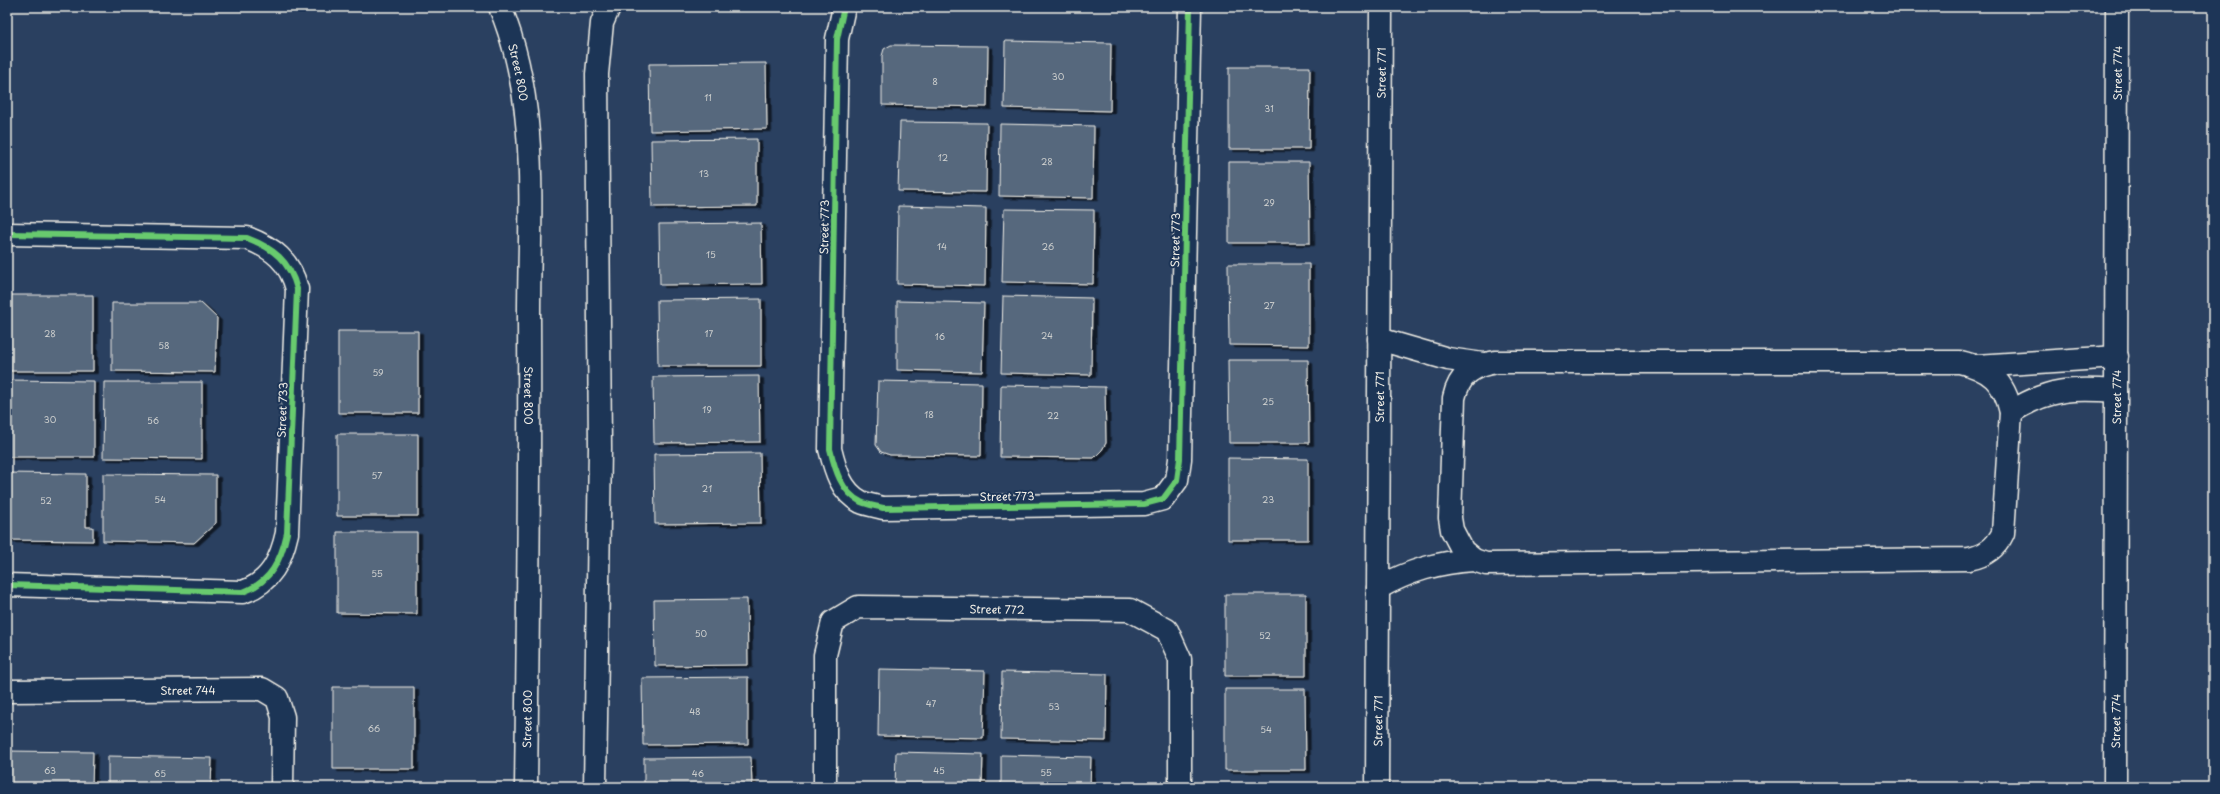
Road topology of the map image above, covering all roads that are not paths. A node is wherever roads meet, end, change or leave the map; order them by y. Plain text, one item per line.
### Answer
1 (500, 7) edge
2 (609, 7) edge
3 (844, 7) edge
4 (1190, 7) edge
5 (1381, 7) edge
6 (2117, 7) edge
7 (7, 234) edge
8 (1379, 339) junction
9 (2117, 357) junction
10 (1482, 364) junction
11 (1976, 366) junction
12 (2116, 391) junction
13 (2011, 412) junction
14 (1474, 560) junction
15 (7, 586) edge
16 (1378, 588) junction
17 (7, 690) edge
18 (282, 787) edge
19 (526, 787) edge
20 (594, 787) edge
21 (825, 787) edge
22 (1180, 787) edge
23 (1377, 787) edge
24 (2115, 787) edge

1 - 19 street, Street 800
2 - 20 street
3 - 4 street, Street 773
5 - 8 street, Street 771
6 - 9 street, Street 774
7 - 15 street, Street 733
8 - 10 street
8 - 16 street, Street 771
9 - 11 street
9 - 12 street, Street 774
10 - 11 street
10 - 14 street
11 - 13 street
12 - 13 street
12 - 24 street, Street 774
13 - 14 street
14 - 16 street
16 - 23 street, Street 771
17 - 18 street, Street 744
21 - 22 street, Street 772

